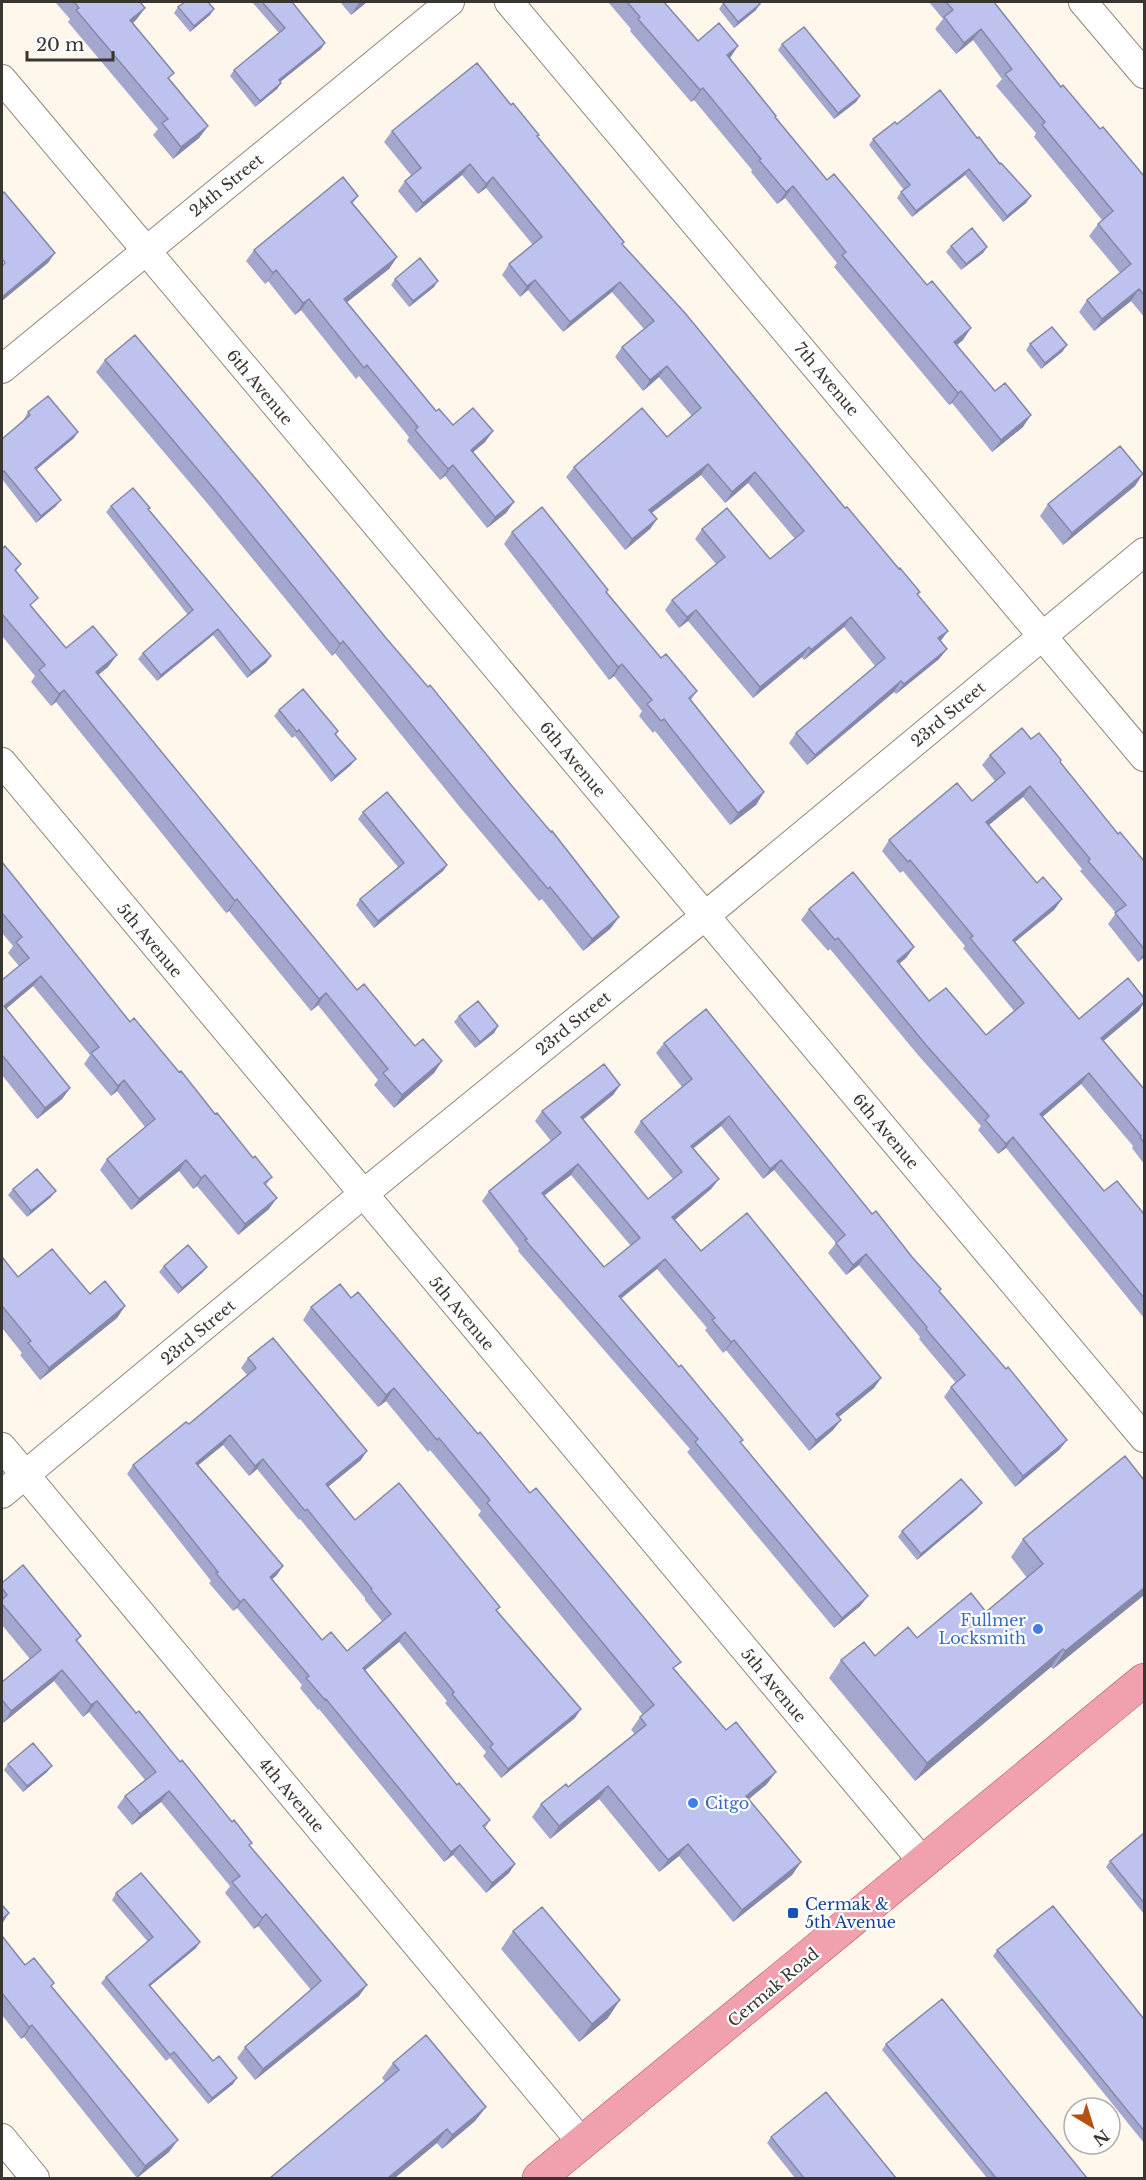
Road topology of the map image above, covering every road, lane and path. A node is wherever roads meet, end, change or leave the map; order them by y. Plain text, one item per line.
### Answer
1 (450, 2) edge
2 (509, 2) edge
3 (1083, 2) edge
4 (1144, 74) edge
5 (2, 79) edge
6 (146, 251) junction
7 (2, 369) edge
8 (1144, 552) edge
9 (1042, 635) junction
10 (1144, 757) edge
11 (2, 762) edge
12 (705, 916) junction
13 (362, 1194) junction
14 (1144, 1438) edge
15 (2, 1447) edge
16 (25, 1475) junction
17 (2, 1494) edge
18 (1144, 1680) edge
19 (923, 1862) junction
20 (2, 2138) edge
21 (583, 2144) junction
22 (35, 2178) edge
23 (539, 2178) edge

1 - 6 street, 24th Street
2 - 9 street, 7th Avenue
3 - 4 street
5 - 6 street, 6th Avenue
6 - 7 street, 24th Street
6 - 12 street, 6th Avenue
8 - 9 street, 23rd Street
9 - 10 street, 7th Avenue
9 - 12 street, 23rd Street
11 - 13 street, 5th Avenue
12 - 13 street, 23rd Street
12 - 14 street, 6th Avenue
13 - 16 street, 23rd Street
13 - 19 street, 5th Avenue
15 - 16 street, 4th Avenue
16 - 17 street, 23rd Street
16 - 21 street, 4th Avenue
18 - 19 main road, Cermak Road
19 - 21 main road, Cermak Road
20 - 22 street
21 - 23 main road, Cermak Road

